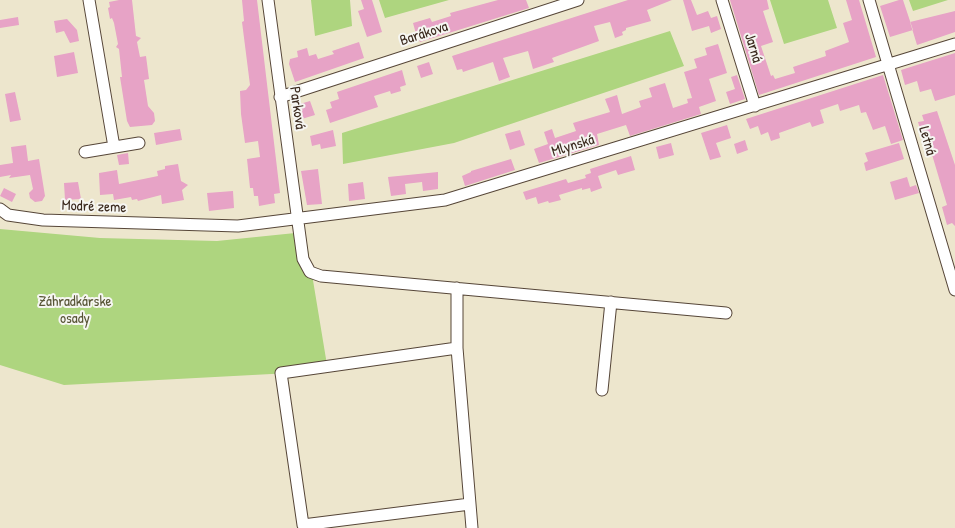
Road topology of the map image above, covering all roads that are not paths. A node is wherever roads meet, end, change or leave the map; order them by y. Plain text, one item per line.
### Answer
1 (89, 0) edge
2 (268, 0) edge
3 (578, 0) edge
4 (722, 0) edge
5 (869, 0) edge
6 (955, 44) edge
7 (890, 65) junction
8 (280, 97) junction
9 (755, 106) junction
10 (139, 143) dead end
11 (114, 147) junction
12 (85, 152) dead end
13 (0, 209) edge
14 (298, 219) junction
15 (189, 226) joint
16 (457, 288) junction
17 (955, 290) edge
18 (612, 302) junction
19 (726, 313) dead end
20 (457, 348) junction
21 (602, 390) dead end
22 (470, 504) junction
23 (472, 528) edge

1 - 11 street
2 - 8 street, Parková
3 - 8 street, Barákova
4 - 9 street, Jarná
5 - 7 street, Letná
6 - 7 street, Mlynská
7 - 9 street, Mlynská
7 - 17 street, Letná
8 - 14 street, Parková
9 - 14 street, Mlynská
10 - 11 street
11 - 12 street
13 - 15 street, Modré zeme
14 - 15 street, Mlynská
14 - 16 street, Parková
16 - 18 street
16 - 20 street
18 - 19 street
18 - 21 street
20 - 22 street
20 - 22 street
22 - 23 street

